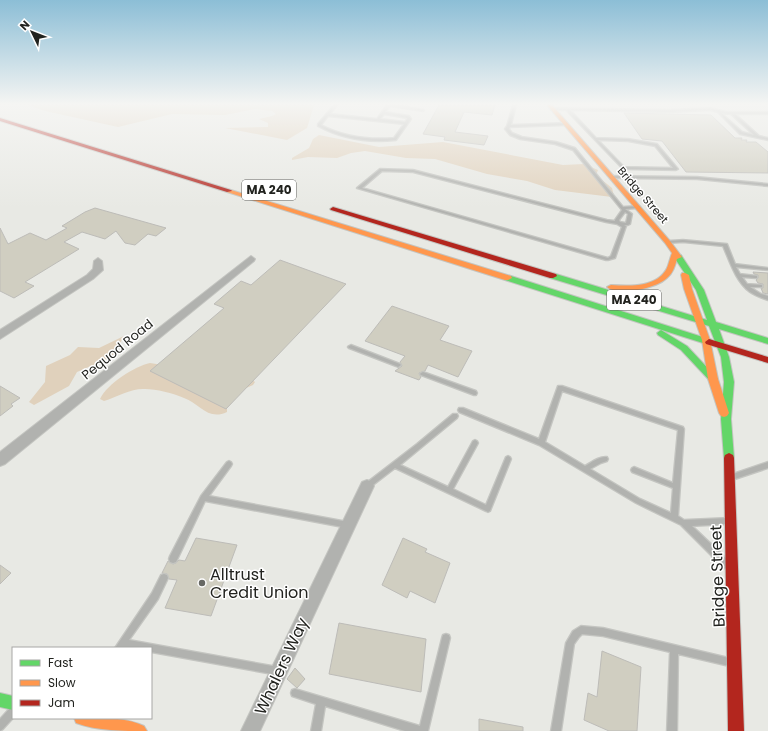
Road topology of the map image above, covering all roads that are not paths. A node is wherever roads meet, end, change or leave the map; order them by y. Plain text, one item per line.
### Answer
1 (64, 139) edge
2 (370, 139) edge
3 (394, 139) edge
4 (529, 139) edge
5 (578, 139) edge
6 (596, 139) edge
7 (600, 139) edge
8 (612, 177) junction
9 (768, 185) edge
10 (322, 206) dead end
11 (638, 208) junction
12 (623, 209) junction
13 (619, 224) junction
14 (668, 242) junction
15 (675, 253) junction
16 (251, 259) dead end
17 (98, 261) dead end
18 (734, 265) junction
19 (684, 268) junction
20 (768, 269) edge
21 (738, 275) junction
22 (755, 277) dead end
23 (567, 280) junction
24 (744, 284) junction
25 (760, 286) dead end
26 (554, 293) junction
27 (768, 298) edge
28 (700, 320) junction
29 (714, 325) junction
30 (0, 335) edge
31 (706, 340) junction
32 (768, 341) edge
33 (721, 345) junction
34 (351, 347) dead end
35 (768, 360) edge
36 (398, 365) dead end
37 (422, 374) dead end
38 (713, 379) junction
39 (474, 393) dead end
40 (461, 410) dead end
41 (455, 416) dead end
42 (726, 419) junction
43 (476, 443) dead end
44 (541, 443) junction
45 (1, 459) edge
46 (508, 459) dead end
47 (605, 459) dead end
48 (229, 464) dead end
49 (394, 465) junction
50 (768, 465) edge
51 (585, 469) junction
52 (634, 470) dead end
53 (730, 477) junction
54 (367, 486) joint
55 (676, 487) junction
56 (449, 491) junction
57 (202, 498) junction
58 (674, 518) junction
59 (730, 521) junction
60 (684, 523) junction
61 (348, 525) junction
62 (173, 559) dead end
63 (732, 571) junction
64 (164, 578) dead end
65 (446, 638) dead end
66 (121, 645) edge
67 (133, 647) edge
68 (674, 649) junction
69 (152, 650) edge
70 (735, 663) junction
71 (278, 671) junction
72 (295, 693) dead end
73 (0, 700) edge
74 (322, 701) junction
75 (12, 703) edge
76 (12, 713) edge
77 (85, 719) edge
78 (0, 726) edge
79 (415, 730) edge
80 (139, 731) edge
81 (250, 731) edge
82 (316, 731) edge
83 (423, 731) edge
84 (556, 731) edge
85 (672, 731) edge
86 (736, 731) edge

1 - 26 main road, MA 240
2 - 3 lane
4 - 12 lane
5 - 8 main road, Bridge Street
6 - 7 lane
8 - 9 lane
8 - 11 main road, Bridge Street
10 - 23 main road, MA 240
11 - 12 lane
11 - 14 main road, Bridge Street
12 - 13 lane
12 - 13 lane
13 - 13 lane
14 - 15 main road, Bridge Street
14 - 18 lane
15 - 19 main road, Bridge Street
15 - 23 main road
16 - 45 street, Pequod Road
17 - 30 street
18 - 20 lane
18 - 21 lane
19 - 28 main road, Bridge Street
19 - 29 main road, Bridge Street
21 - 22 lane
21 - 24 lane
23 - 28 main road, MA 240
24 - 25 lane
24 - 27 lane
26 - 31 main road, MA 240
26 - 38 main road
28 - 29 main road, MA 240
28 - 31 main road, Bridge Street
29 - 32 main road, MA 240
29 - 33 main road, Bridge Street
31 - 33 main road, MA 240
31 - 38 main road, Bridge Street
33 - 35 main road, MA 240
33 - 42 main road, Bridge Street
34 - 36 lane
37 - 39 lane
38 - 42 main road, Bridge Street
40 - 44 lane
41 - 49 lane, Whalers Way
42 - 53 main road, Bridge Street
43 - 56 lane
44 - 51 lane
44 - 55 lane
46 - 56 lane
47 - 51 lane
48 - 57 lane
49 - 54 lane, Whalers Way
49 - 56 lane
50 - 53 lane
51 - 58 lane
52 - 55 lane
53 - 59 main road, Bridge Street
54 - 61 street, Whalers Way
55 - 58 lane
57 - 61 lane
57 - 62 lane
58 - 60 lane
59 - 60 lane
59 - 63 main road, Bridge Street
60 - 63 lane
61 - 71 street, Whalers Way
63 - 70 main road, Bridge Street
64 - 66 lane
65 - 83 lane
66 - 67 lane
68 - 70 lane
68 - 84 lane
68 - 85 lane
69 - 71 lane
70 - 86 main road, Bridge Street
71 - 81 street, Whalers Way
72 - 74 lane
73 - 75 main road
74 - 79 lane
74 - 82 lane
76 - 78 lane
77 - 80 main road

